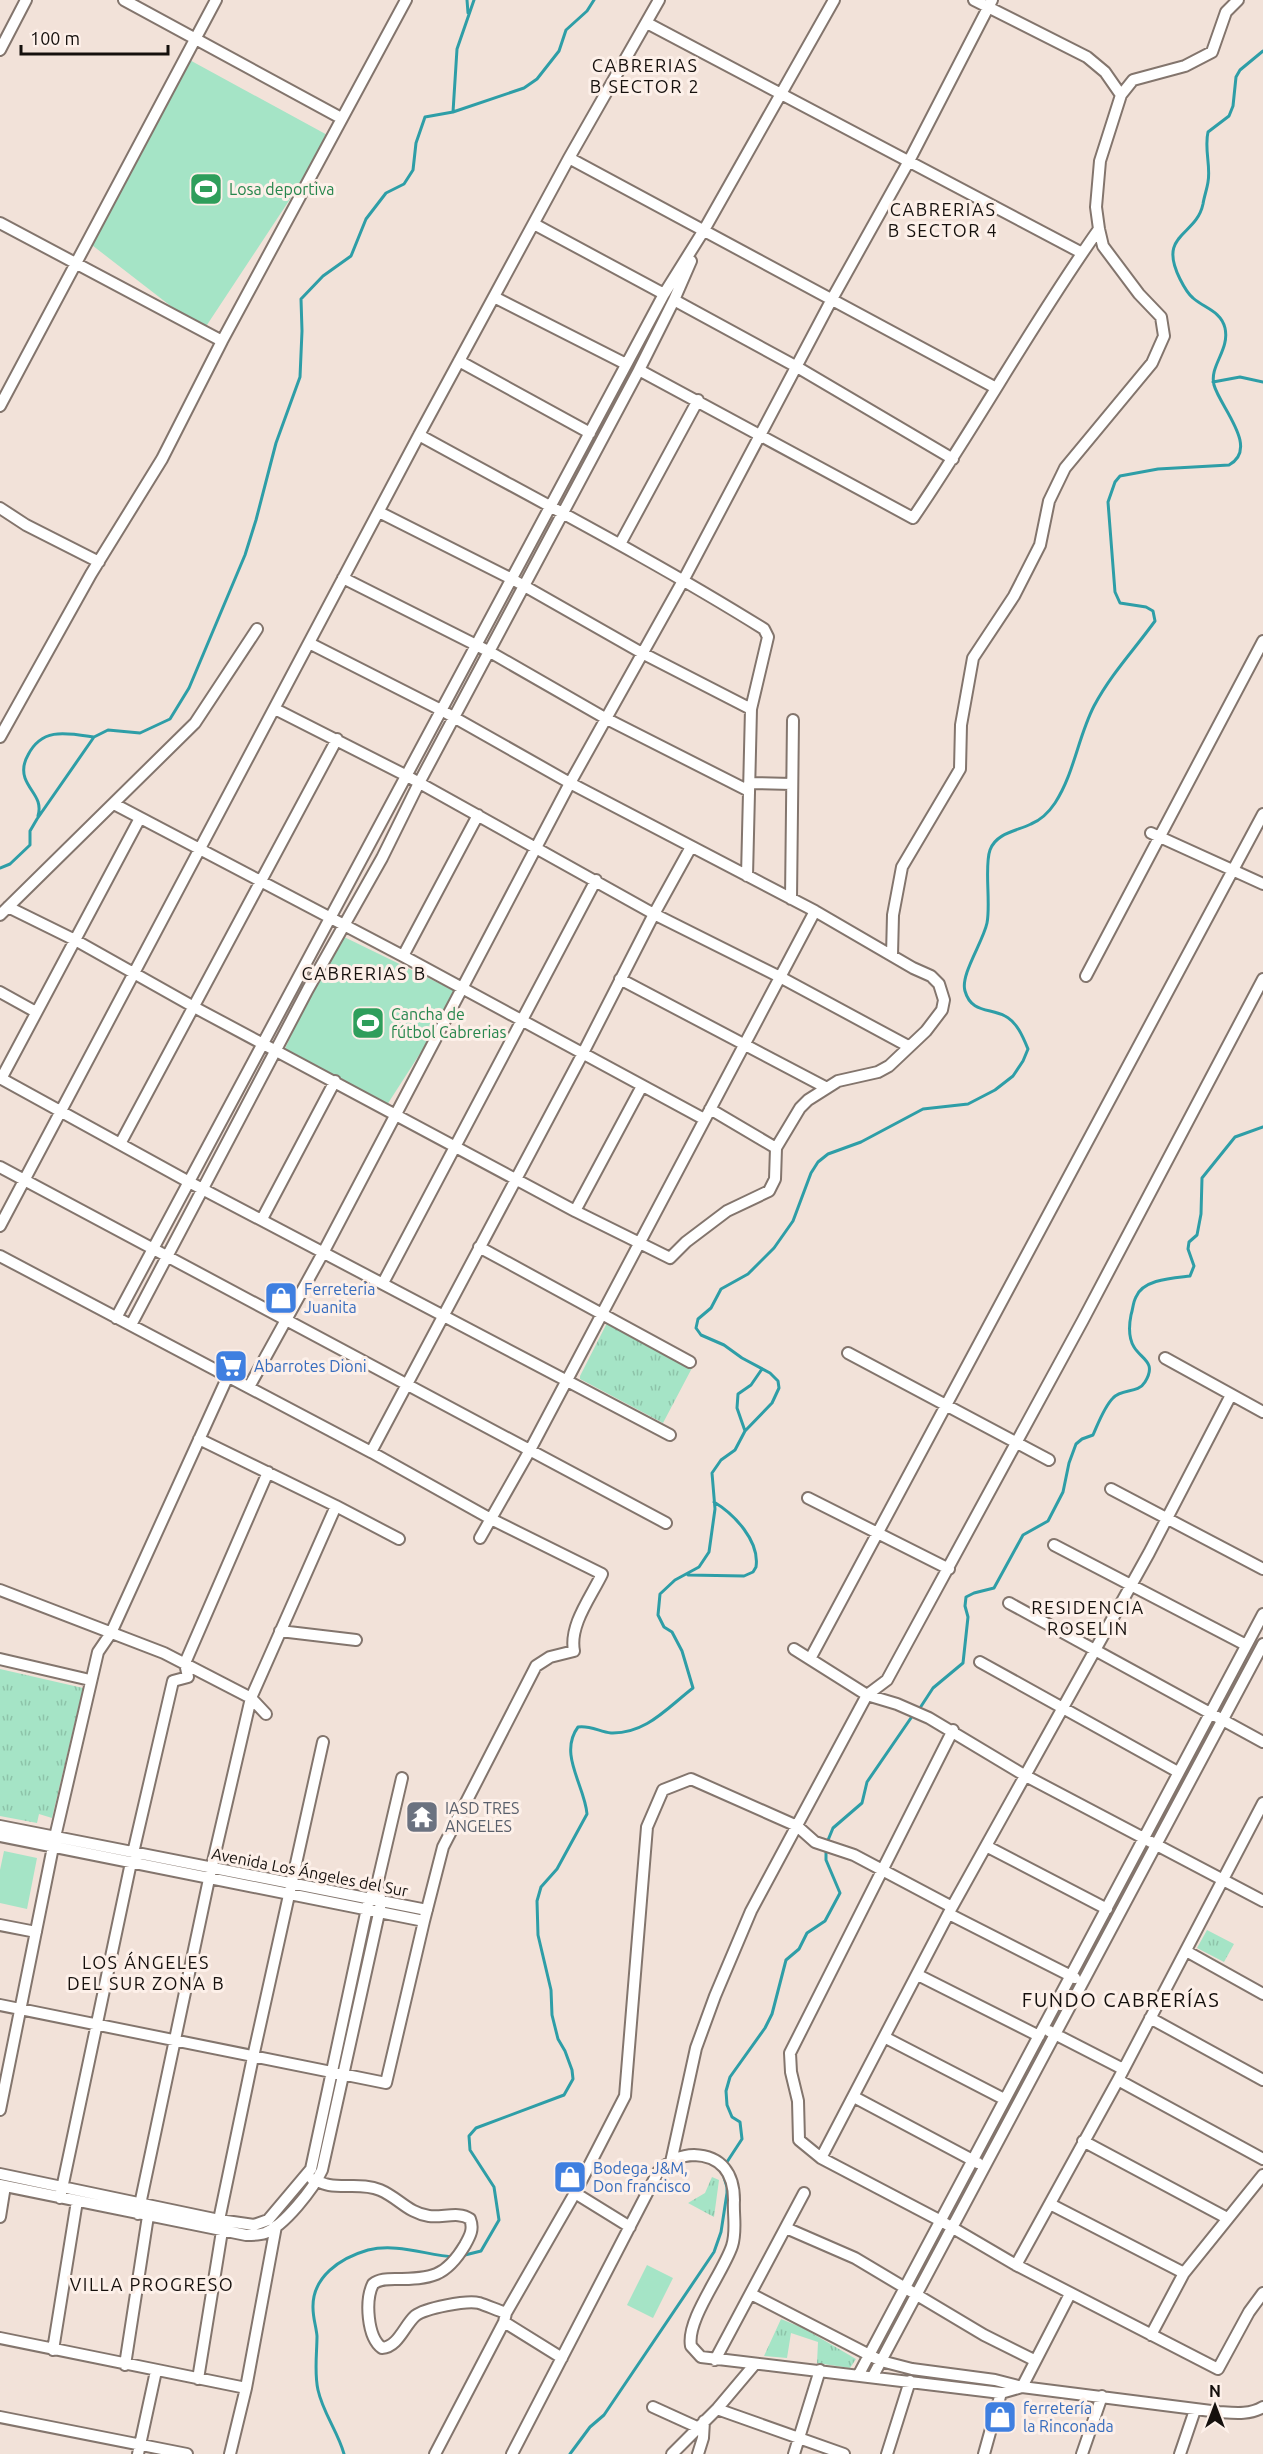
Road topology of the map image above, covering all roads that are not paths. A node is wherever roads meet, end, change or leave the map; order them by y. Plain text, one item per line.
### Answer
1 (26, 0) edge
2 (124, 0) edge
3 (216, 0) edge
4 (406, 0) edge
5 (659, 0) edge
6 (834, 0) edge
7 (974, 0) edge
8 (1238, 0) edge
9 (990, 4) edge
10 (647, 23) junction
11 (196, 39) junction
12 (0, 50) edge
13 (780, 93) junction
14 (1121, 95) junction
15 (341, 118) junction
16 (569, 158) junction
17 (909, 161) junction
18 (0, 223) edge
19 (534, 224) junction
20 (1100, 229) junction
21 (704, 230) junction
22 (1082, 253) junction
23 (77, 263) junction
24 (664, 294) junction
25 (494, 297) junction
26 (832, 299) junction
27 (674, 300) junction
28 (222, 341) junction
29 (459, 361) junction
30 (626, 364) junction
31 (797, 367) junction
32 (639, 370) junction
33 (996, 388) junction
34 (698, 400) junction
35 (0, 406) edge
36 (590, 433) junction
37 (760, 434) junction
38 (420, 435) junction
39 (953, 459) junction
40 (549, 507) junction
41 (0, 508) edge
42 (379, 512) junction
43 (561, 514) junction
44 (620, 544) junction
45 (99, 562) junction
46 (344, 578) junction
47 (512, 579) junction
48 (684, 579) junction
49 (524, 585) junction
50 (257, 629) dead end
51 (1263, 641) edge
52 (309, 643) junction
53 (476, 645) junction
54 (490, 652) junction
55 (642, 652) junction
56 (275, 709) junction
57 (751, 709) junction
58 (441, 710) junction
59 (454, 718) junction
60 (605, 718) junction
61 (793, 720) dead end
62 (0, 737) edge
63 (337, 739) junction
64 (407, 776) junction
65 (419, 783) junction
66 (570, 783) junction
67 (792, 784) junction
68 (749, 787) junction
69 (114, 804) junction
70 (1263, 814) edge
71 (478, 815) junction
72 (140, 818) junction
73 (1155, 834) junction
74 (537, 847) junction
75 (691, 847) junction
76 (199, 850) junction
77 (1233, 870) junction
78 (747, 876) junction
79 (596, 880) junction
80 (261, 881) junction
81 (1263, 884) edge
82 (791, 899) junction
83 (4, 911) edge
84 (815, 911) junction
85 (654, 914) junction
86 (330, 918) junction
87 (343, 925) junction
88 (75, 940) junction
89 (891, 955) junction
90 (403, 956) junction
91 (134, 974) junction
92 (1086, 976) dead end
93 (780, 977) junction
94 (620, 979) junction
95 (1263, 979) edge
96 (462, 988) junction
97 (0, 992) edge
98 (194, 1007) junction
99 (36, 1012) junction
100 (523, 1020) junction
101 (263, 1043) junction
102 (744, 1043) junction
103 (908, 1046) junction
104 (276, 1050) junction
105 (582, 1055) junction
106 (1, 1079) edge
107 (335, 1081) junction
108 (642, 1086) junction
109 (825, 1087) junction
110 (710, 1109) junction
111 (61, 1111) junction
112 (396, 1114) junction
113 (704, 1119) junction
114 (120, 1144) junction
115 (457, 1146) junction
116 (776, 1148) junction
117 (0, 1167) edge
118 (515, 1178) junction
119 (25, 1180) junction
120 (189, 1182) junction
121 (202, 1189) junction
122 (575, 1211) junction
123 (262, 1219) junction
124 (0, 1226) edge
125 (638, 1243) junction
126 (479, 1247) junction
127 (154, 1250) junction
128 (324, 1251) junction
129 (0, 1256) edge
130 (167, 1257) junction
131 (383, 1283) junction
132 (602, 1312) junction
133 (443, 1316) junction
134 (116, 1318) junction
135 (287, 1320) junction
136 (131, 1325) junction
137 (848, 1353) dead end
138 (1165, 1358) dead end
139 (690, 1362) dead end
140 (228, 1376) junction
141 (565, 1381) junction
142 (408, 1384) junction
143 (249, 1387) junction
144 (1231, 1395) junction
145 (946, 1405) junction
146 (1263, 1412) edge
147 (670, 1435) dead end
148 (199, 1439) junction
149 (1017, 1443) junction
150 (530, 1450) junction
151 (371, 1452) junction
152 (1049, 1460) dead end
153 (268, 1472) junction
154 (1112, 1489) dead end
155 (808, 1498) dead end
156 (336, 1506) junction
157 (1167, 1518) junction
158 (491, 1519) junction
159 (666, 1523) dead end
160 (878, 1532) junction
161 (480, 1538) dead end
162 (399, 1539) dead end
163 (1054, 1545) dead end
164 (949, 1569) junction
165 (1263, 1569) edge
166 (1131, 1585) junction
167 (0, 1590) edge
168 (1009, 1603) dead end
169 (1263, 1614) edge
170 (280, 1631) junction
171 (111, 1633) junction
172 (356, 1640) dead end
173 (1263, 1644) edge
174 (1246, 1645) junction
175 (794, 1648) dead end
176 (1094, 1650) junction
177 (0, 1659) edge
178 (810, 1659) junction
179 (980, 1662) dead end
180 (185, 1664) junction
181 (90, 1680) junction
182 (867, 1695) junction
183 (251, 1698) junction
184 (1062, 1708) junction
185 (1210, 1713) junction
186 (267, 1714) dead end
187 (1223, 1720) junction
188 (953, 1730) junction
189 (323, 1742) dead end
190 (1263, 1742) edge
191 (1178, 1772) junction
192 (1024, 1775) junction
193 (402, 1778) dead end
194 (1263, 1803) edge
195 (1260, 1816) edge
196 (0, 1826) edge
197 (797, 1826) junction
198 (0, 1836) edge
199 (1144, 1837) junction
200 (54, 1842) junction
201 (1157, 1844) junction
202 (986, 1846) junction
203 (132, 1858) junction
204 (881, 1869) junction
205 (210, 1874) junction
206 (1223, 1879) junction
207 (377, 1885) junction
208 (290, 1890) junction
209 (1263, 1901) edge
210 (368, 1905) junction
211 (380, 1907) junction
212 (1107, 1909) junction
213 (951, 1911) junction
214 (425, 1916) junction
215 (0, 1925) edge
216 (36, 1932) junction
217 (1186, 1951) junction
218 (918, 1974) junction
219 (1071, 1976) junction
220 (1083, 1982) junction
221 (1263, 1994) edge
222 (0, 2006) edge
223 (20, 2010) junction
224 (1150, 2018) junction
225 (97, 2026) junction
226 (1041, 2032) junction
227 (1055, 2035) junction
228 (886, 2038) junction
229 (175, 2041) junction
230 (253, 2057) junction
231 (337, 2074) junction
232 (1120, 2074) junction
233 (1263, 2080) edge
234 (1, 2095) edge
235 (854, 2097) junction
236 (1005, 2099) junction
237 (0, 2110) edge
238 (1083, 2141) junction
239 (821, 2158) junction
240 (1263, 2159) edge
241 (973, 2160) junction
242 (671, 2162) junction
243 (985, 2166) junction
244 (0, 2174) edge
245 (1263, 2175) edge
246 (312, 2179) junction
247 (2, 2186) edge
248 (62, 2193) junction
249 (575, 2193) junction
250 (804, 2193) dead end
251 (77, 2201) junction
252 (1050, 2204) junction
253 (142, 2212) junction
254 (0, 2217) edge
255 (1227, 2218) junction
256 (941, 2221) junction
257 (220, 2226) junction
258 (276, 2226) junction
259 (630, 2227) junction
260 (786, 2228) junction
261 (953, 2228) junction
262 (1016, 2265) junction
263 (1184, 2273) junction
264 (905, 2288) junction
265 (751, 2294) junction
266 (1070, 2294) junction
267 (1263, 2294) edge
268 (917, 2295) junction
269 (505, 2318) junction
270 (1151, 2335) junction
271 (0, 2338) edge
272 (53, 2350) junction
273 (870, 2355) junction
274 (562, 2358) junction
275 (715, 2360) junction
276 (1034, 2360) junction
277 (881, 2361) junction
278 (755, 2364) junction
279 (125, 2365) junction
280 (820, 2370) junction
281 (156, 2371) junction
282 (859, 2374) junction
283 (873, 2376) junction
284 (198, 2379) junction
285 (910, 2380) junction
286 (1022, 2387) junction
287 (246, 2388) junction
288 (1001, 2393) junction
289 (1102, 2396) junction
290 (653, 2407) dead end
291 (1263, 2407) edge
292 (717, 2409) junction
293 (1195, 2410) junction
294 (0, 2417) edge
295 (701, 2424) junction
296 (800, 2439) junction
297 (139, 2450) edge
298 (187, 2454) edge
299 (230, 2454) edge
300 (435, 2454) edge
301 (512, 2454) edge
302 (672, 2454) edge
303 (698, 2454) edge
304 (794, 2454) edge
305 (844, 2454) edge
306 (887, 2454) edge
307 (984, 2454) edge
308 (1082, 2454) edge
309 (1180, 2454) edge

1 - 12 street
2 - 11 street
3 - 11 street
4 - 15 street
5 - 10 street
6 - 13 street
7 - 9 street
8 - 14 street
9 - 14 street
9 - 17 street
10 - 13 street
10 - 16 street
11 - 15 street
11 - 23 street
13 - 17 street
13 - 21 street
14 - 20 street
15 - 28 street
16 - 19 street
16 - 21 street
17 - 22 street
17 - 26 street
18 - 23 street
19 - 24 street
19 - 25 street
20 - 22 street
20 - 89 street
21 - 24 street
21 - 26 street
21 - 27 street
22 - 33 street
23 - 28 street
23 - 35 street
24 - 30 street
25 - 29 street
25 - 30 street
26 - 31 street
26 - 33 street
27 - 31 street
27 - 32 street
28 - 45 street
29 - 36 street
29 - 38 street
30 - 36 street
31 - 37 street
31 - 39 street
32 - 34 street
32 - 43 street
33 - 39 street
34 - 37 street
34 - 44 street
36 - 40 street
37 - 39 street
37 - 48 street
38 - 40 street
38 - 42 street
40 - 43 street
40 - 47 street
41 - 45 street
42 - 46 street
42 - 47 street
43 - 44 street
43 - 49 street
44 - 48 street
45 - 62 street
46 - 52 street
46 - 53 street
47 - 49 street
47 - 53 street
48 - 55 street
48 - 57 street
49 - 54 street
49 - 55 street
50 - 69 street
51 - 73 street
52 - 56 street
52 - 58 street
53 - 54 street
53 - 58 street
54 - 59 street
54 - 60 street
55 - 57 street
55 - 60 street
56 - 63 street
56 - 76 street
57 - 68 street
58 - 59 street
58 - 64 street
59 - 65 street
59 - 66 street
60 - 66 street
60 - 68 street
61 - 67 street
63 - 64 street
63 - 80 street
64 - 65 street
64 - 86 street
65 - 71 street
65 - 87 street
66 - 74 street
66 - 75 street
67 - 68 street
67 - 82 street
68 - 78 street
69 - 72 street
69 - 83 street
70 - 77 street
71 - 74 street
71 - 90 street
72 - 76 street
72 - 88 street
73 - 77 street
73 - 92 street
74 - 79 street
74 - 96 street
75 - 78 street
75 - 85 street
76 - 80 street
76 - 91 street
77 - 81 street
77 - 145 street
78 - 82 street
79 - 85 street
79 - 100 street
80 - 86 street
80 - 98 street
82 - 84 street
83 - 88 street
84 - 89 street
84 - 93 street
85 - 93 street
85 - 94 street
86 - 87 street
86 - 101 street
87 - 90 street
87 - 104 street
88 - 91 street
88 - 99 street
89 - 103 street
90 - 96 street
91 - 98 street
91 - 111 street
93 - 102 street
93 - 103 street
94 - 102 street
94 - 105 street
95 - 149 street
96 - 100 street
96 - 112 street
97 - 99 street
98 - 101 street
98 - 114 street
99 - 106 street
100 - 105 street
100 - 115 street
101 - 104 street
101 - 120 street
102 - 109 street
102 - 110 street
103 - 109 street
104 - 107 street
104 - 121 street
105 - 108 street
105 - 118 street
106 - 111 street
107 - 112 street
107 - 123 street
108 - 113 street
108 - 122 street
109 - 116 street
110 - 113 street
110 - 116 street
111 - 114 street
111 - 119 street
112 - 115 street
112 - 128 street
113 - 125 street
114 - 120 street
115 - 118 street
115 - 131 street
116 - 125 street
117 - 119 street
118 - 122 street
118 - 126 street
119 - 124 street
119 - 127 street
120 - 121 street
120 - 127 street
121 - 123 street
121 - 130 street
122 - 125 street
123 - 128 street
125 - 132 street
126 - 132 street
126 - 133 street
127 - 130 street
127 - 134 street
128 - 131 street
128 - 135 street
129 - 134 street
130 - 135 street
130 - 136 street
131 - 133 street
132 - 139 street
132 - 141 street
133 - 141 street
133 - 142 street
134 - 136 street
135 - 142 street
135 - 143 street
136 - 140 street
137 - 145 street
138 - 144 street
140 - 143 street
140 - 148 street
141 - 147 street
141 - 150 street
142 - 150 street
142 - 151 street
143 - 151 street
144 - 146 street
144 - 157 street
145 - 149 street
145 - 160 street
148 - 153 street
148 - 171 street
149 - 152 street
149 - 164 street
150 - 158 street
150 - 159 street
151 - 158 street
153 - 156 street
153 - 180 street
154 - 157 street
155 - 160 street
156 - 162 street
156 - 170 street
157 - 165 street
157 - 166 street
158 - 161 street
158 - 214 street
160 - 164 street
160 - 178 street
163 - 166 street
164 - 182 street
166 - 174 street
166 - 176 street
167 - 171 street
168 - 176 street
169 - 174 street
170 - 172 street
170 - 183 street
171 - 180 street
171 - 181 street
173 - 187 street
174 - 185 street
175 - 178 street
176 - 184 street
176 - 185 street
177 - 181 street
178 - 182 street
179 - 184 street
180 - 183 street
180 - 203 street
181 - 200 street
182 - 188 street
182 - 197 street
183 - 186 street
183 - 205 street
184 - 191 street
184 - 192 street
185 - 187 street
185 - 191 street
187 - 190 street
187 - 201 street
188 - 192 street
188 - 204 street
189 - 208 street
191 - 199 street
192 - 199 street
192 - 202 street
193 - 207 street
194 - 195 street
195 - 206 street
196 - 200 street, Avenida Los Ángeles del Sur
197 - 204 street
197 - 242 street
197 - 249 street
198 - 200 street, Avenida Los Ángeles del Sur
199 - 201 street
199 - 212 street
200 - 203 street, Avenida Los Ángeles del Sur
200 - 216 street
201 - 206 street
201 - 220 street
202 - 212 street
202 - 213 street
203 - 205 street, Avenida Los Ángeles del Sur
203 - 225 street
204 - 213 street
204 - 239 street
205 - 208 street, Avenida Los Ángeles del Sur
205 - 229 street
206 - 209 street
206 - 217 street
207 - 210 street
207 - 211 street
208 - 210 street, Avenida Los Ángeles del Sur
208 - 230 street
210 - 211 street, Avenida Los Ángeles del Sur
210 - 231 street
211 - 214 street, Avenida Los Ángeles del Sur
211 - 231 street
212 - 219 street
213 - 218 street
213 - 219 street
214 - 231 street
215 - 216 street
216 - 223 street
217 - 221 street
217 - 224 street
218 - 226 street
218 - 228 street
219 - 220 street
219 - 226 street
220 - 227 street
222 - 223 street
223 - 225 street
223 - 234 street
224 - 232 street
224 - 233 street
225 - 229 street
225 - 248 street
226 - 227 street
226 - 236 street
227 - 232 street
227 - 243 street
228 - 235 street
228 - 236 street
229 - 230 street
229 - 253 street
230 - 231 street
230 - 257 street
231 - 246 street
232 - 238 street
232 - 240 street
234 - 237 street
235 - 239 street
235 - 241 street
236 - 241 street
238 - 252 street
238 - 255 street
239 - 256 street
241 - 243 street
241 - 256 street
242 - 259 street
242 - 275 street
243 - 261 street
244 - 248 street
245 - 255 street
246 - 257 street
246 - 258 street
246 - 269 street
247 - 248 street
247 - 254 street
248 - 251 street
248 - 253 street
249 - 259 street
249 - 269 street
250 - 260 street
251 - 253 street
251 - 272 street
252 - 262 street
252 - 263 street
253 - 257 street
253 - 279 street
255 - 263 street
256 - 261 street
256 - 264 street
257 - 258 street
257 - 284 street
258 - 287 street
259 - 274 street
260 - 264 street
260 - 265 street
261 - 262 street
261 - 268 street
262 - 266 street
263 - 270 street
264 - 268 street
264 - 273 street
265 - 273 street
265 - 275 street
266 - 270 street
266 - 276 street
267 - 270 street
268 - 276 street
268 - 277 street
269 - 274 street
269 - 300 street
271 - 272 street
272 - 279 street
273 - 277 street
273 - 282 street
274 - 301 street
275 - 278 street
276 - 286 street
277 - 283 street
277 - 286 street
278 - 280 street
278 - 292 street
279 - 281 street
280 - 282 street
280 - 296 street
281 - 284 street
281 - 297 street
282 - 283 street
283 - 285 street
284 - 287 street
285 - 288 street
285 - 306 street
286 - 288 street
286 - 289 street
287 - 299 street
288 - 307 street
289 - 293 street
289 - 308 street
290 - 295 street
291 - 293 street
292 - 295 street
292 - 296 street
293 - 309 street
294 - 297 street
295 - 302 street
295 - 303 street
296 - 304 street
296 - 305 street
297 - 298 street

